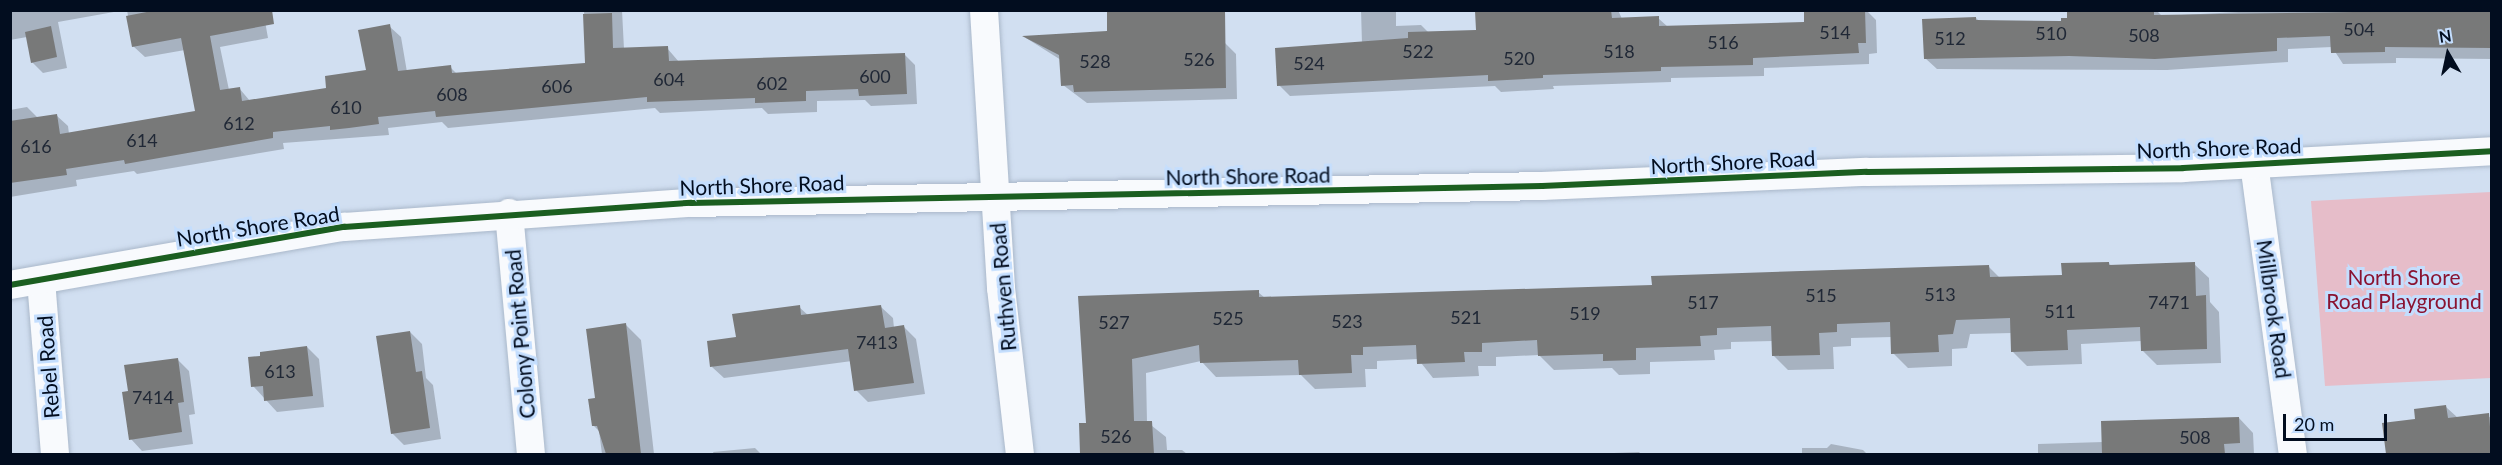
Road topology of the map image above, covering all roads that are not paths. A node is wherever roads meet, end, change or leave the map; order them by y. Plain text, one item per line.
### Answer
1 (984, 10) edge
2 (2492, 151) edge
3 (2254, 163) junction
4 (996, 198) junction
5 (509, 213) junction
6 (41, 280) junction
7 (10, 285) edge
8 (55, 454) edge
9 (531, 454) edge
10 (1020, 454) edge
11 (2293, 454) edge

1 - 4 street, Ruthven Road
2 - 3 street, North Shore Road
3 - 4 street, North Shore Road
3 - 11 street, Millbrook Road
4 - 5 street, North Shore Road
4 - 10 street, Ruthven Road
5 - 6 street, North Shore Road
5 - 9 street, Colony Point Road
6 - 7 street, North Shore Road
6 - 8 street, Rebel Road

